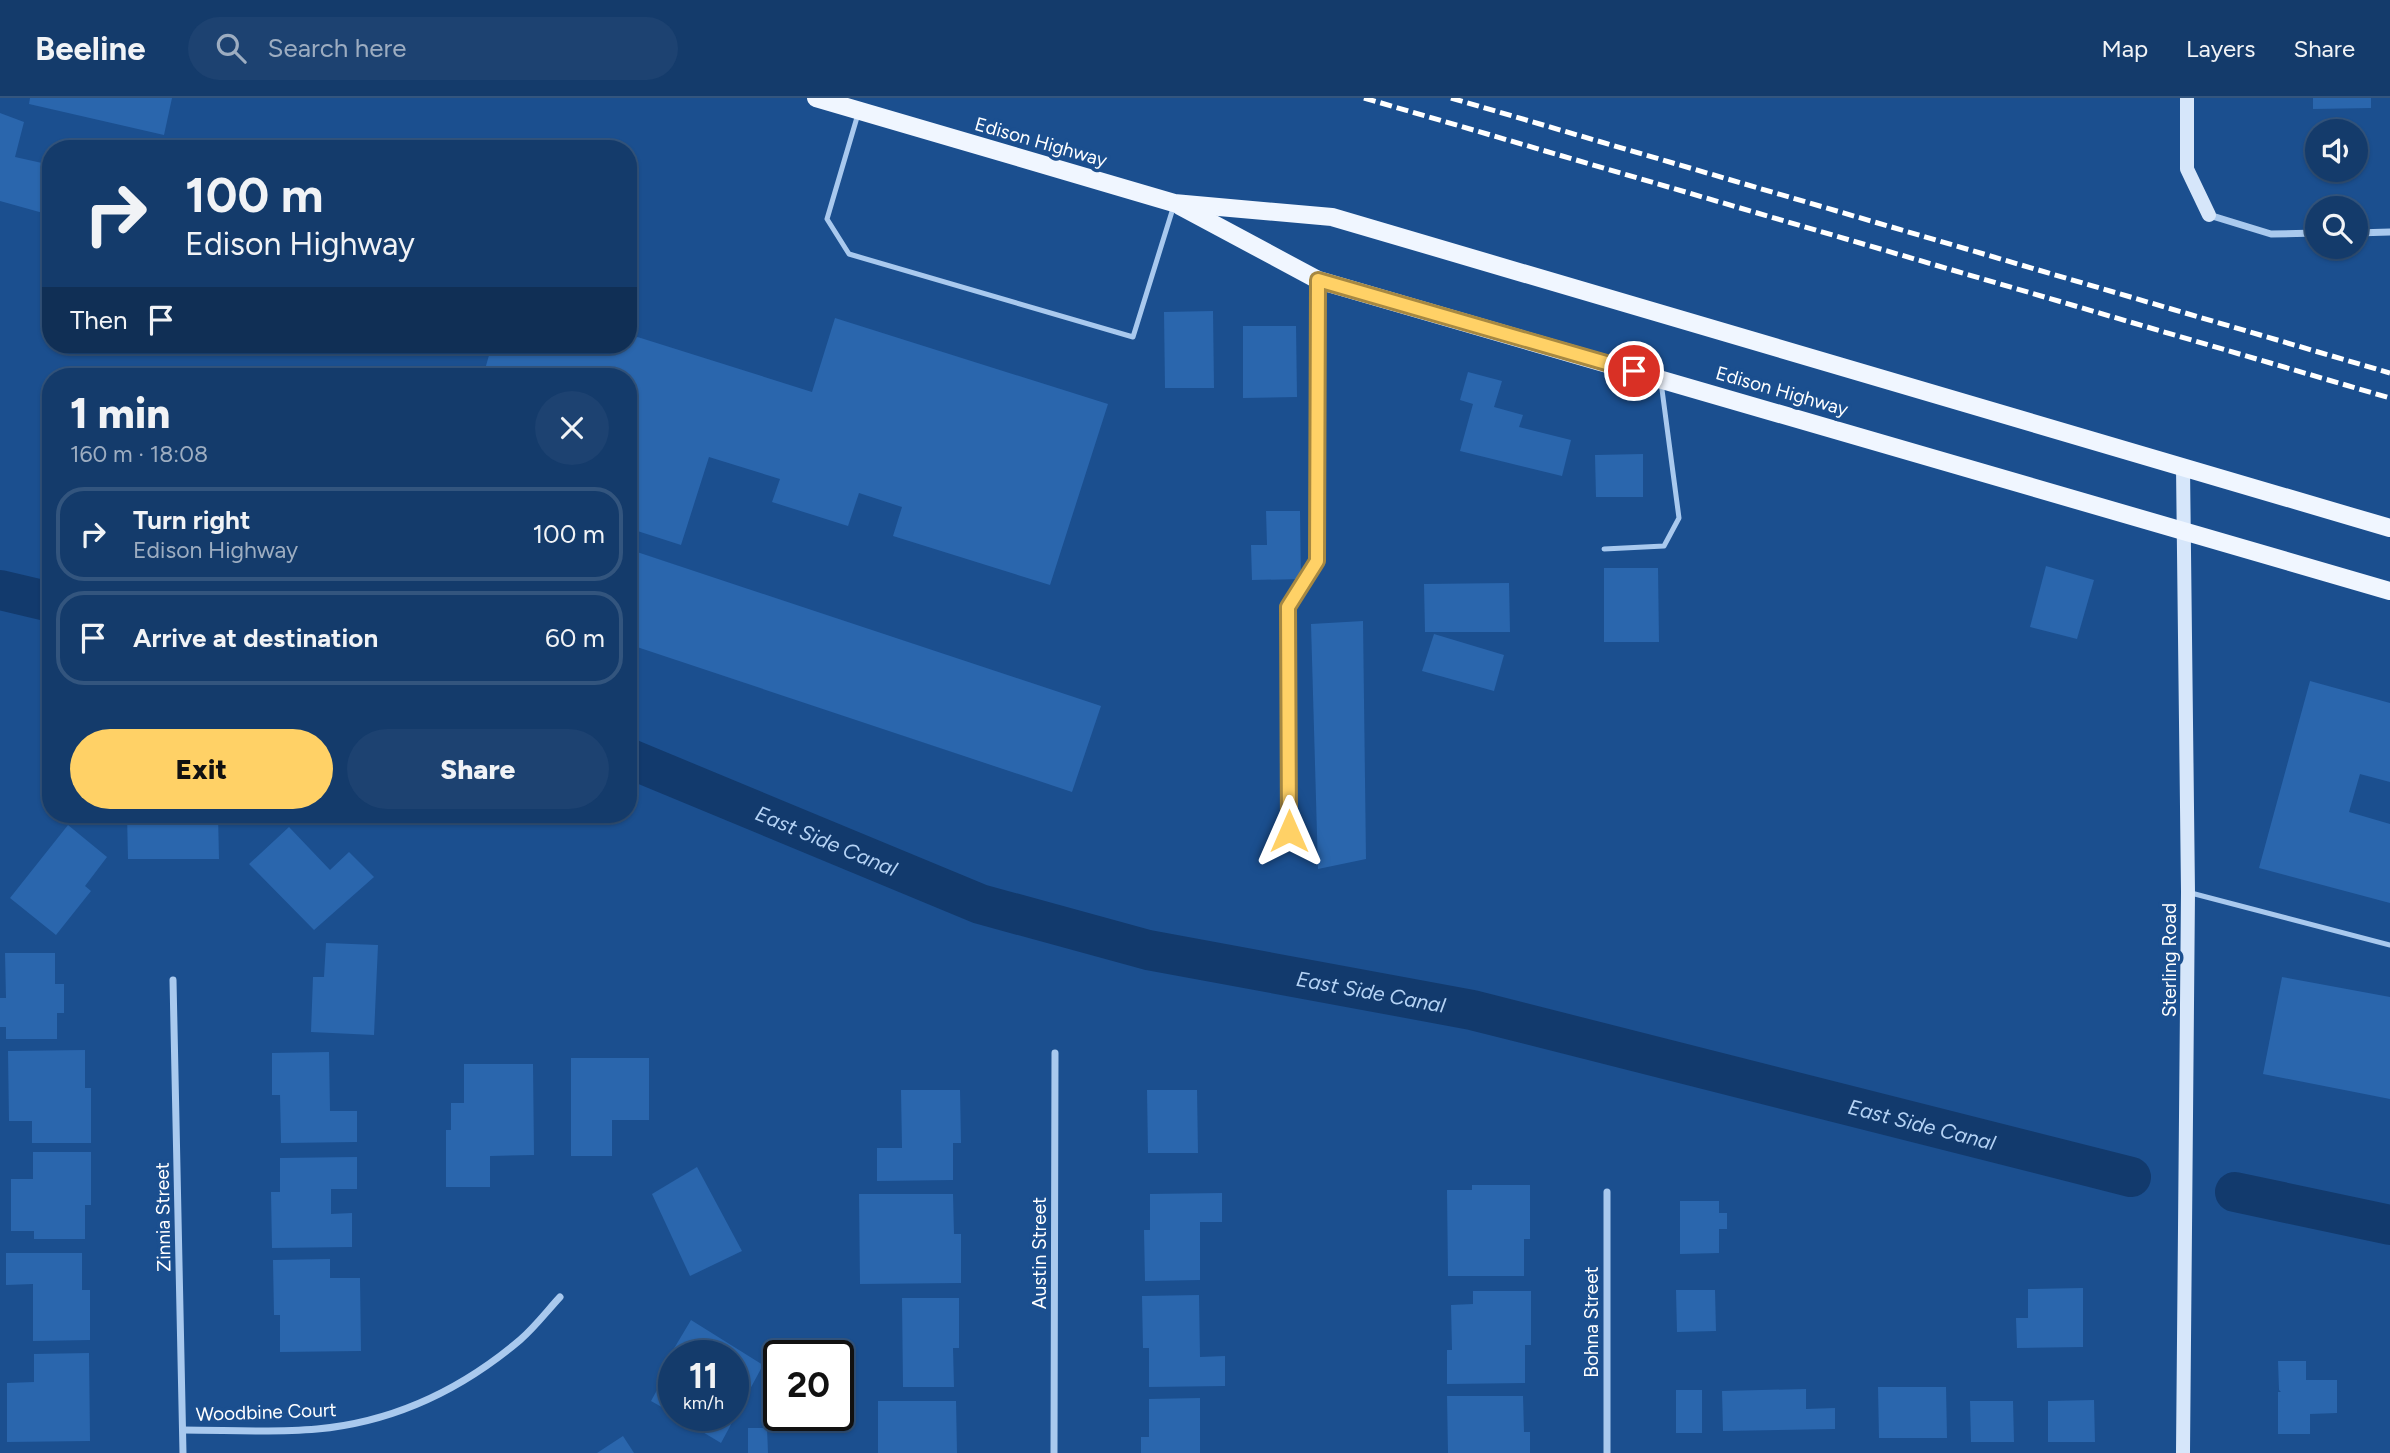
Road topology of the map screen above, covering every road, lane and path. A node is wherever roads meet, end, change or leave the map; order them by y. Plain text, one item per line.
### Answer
1 (816, 98) edge
2 (2187, 98) edge
3 (859, 111) junction
4 (1174, 203) junction
5 (2209, 215) joint
6 (2390, 232) edge
7 (2305, 233) edge
8 (2368, 233) edge
9 (1318, 280) junction
10 (1661, 378) junction
11 (2183, 467) junction
12 (2390, 528) edge
13 (2185, 530) junction
14 (1604, 549) dead end
15 (2390, 591) edge
16 (1289, 831) dead end
17 (2188, 892) junction
18 (2390, 946) edge
19 (173, 980) dead end
20 (1055, 1052) dead end
21 (1607, 1192) dead end
22 (560, 1297) dead end
23 (183, 1430) junction
24 (183, 1453) edge
25 (1054, 1453) edge
26 (1607, 1453) edge
27 (2183, 1453) edge

1 - 3 main road, Edison Highway
2 - 5 street
3 - 4 main road, Edison Highway
3 - 4 lane
4 - 9 main road, Edison Highway
4 - 11 main road, Edison Highway
5 - 7 street
6 - 8 street
9 - 10 main road, Edison Highway
9 - 16 lane
10 - 13 main road, Edison Highway
10 - 14 lane
11 - 12 main road, Edison Highway
11 - 13 street, Sterling Road
13 - 15 main road, Edison Highway
13 - 17 street, Sterling Road
17 - 18 lane
17 - 27 street, Sterling Road
19 - 23 street, Zinnia Street
20 - 25 street, Austin Street
21 - 26 street, Bohna Street
22 - 23 street, Woodbine Court
23 - 24 street, Zinnia Street

